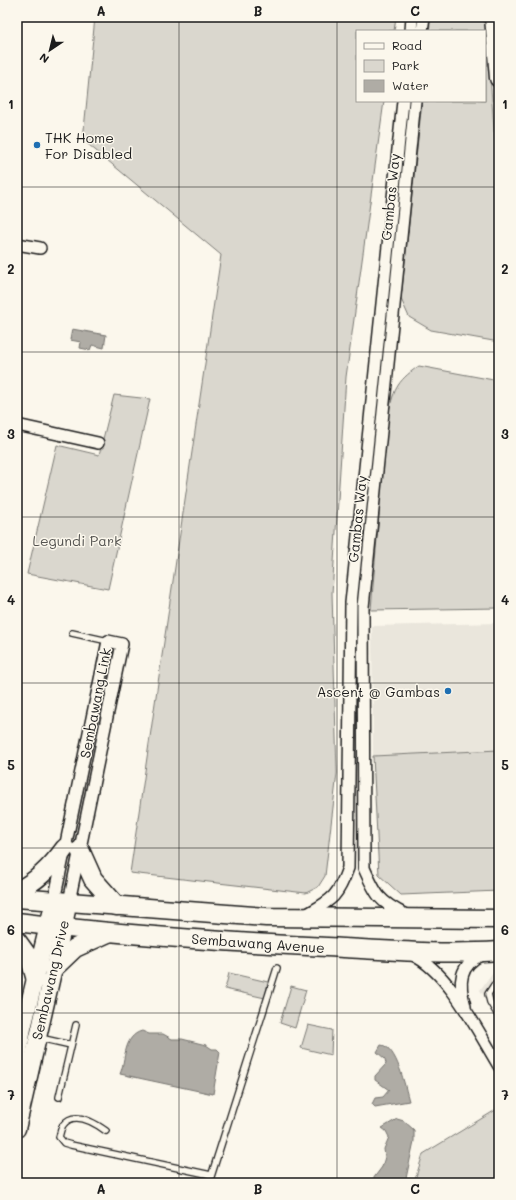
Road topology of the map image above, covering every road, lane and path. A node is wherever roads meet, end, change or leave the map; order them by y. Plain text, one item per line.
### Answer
1 (412, 17) edge
2 (424, 17) edge
3 (494, 17) edge
4 (410, 30) edge
5 (422, 30) edge
6 (499, 78) edge
7 (403, 102) edge
8 (415, 102) edge
9 (17, 244) edge
10 (40, 248) dead end
11 (17, 425) edge
12 (98, 443) dead end
13 (72, 633) dead end
14 (108, 641) junction
15 (73, 849) junction
16 (17, 891) edge
17 (17, 898) edge
18 (62, 901) junction
19 (117, 906) junction
20 (302, 918) junction
21 (414, 919) junction
22 (499, 919) edge
23 (17, 922) edge
24 (55, 926) junction
25 (109, 932) junction
26 (17, 941) edge
27 (400, 950) junction
28 (493, 951) edge
29 (277, 968) dead end
30 (53, 969) junction
31 (36, 980) junction
32 (499, 983) edge
33 (466, 1011) junction
34 (499, 1017) edge
35 (76, 1024) dead end
36 (38, 1037) junction
37 (71, 1045) junction
38 (17, 1063) edge
39 (499, 1066) edge
40 (59, 1097) dead end
41 (17, 1129) edge
42 (106, 1130) dead end
43 (212, 1175) junction
44 (210, 1183) edge

1 - 4 street
2 - 5 street
3 - 6 main road
7 - 20 street, Gambas Way
8 - 21 street, Gambas Way
9 - 10 street
11 - 12 street
13 - 14 lane
14 - 15 street, Sembawang Link
14 - 15 street, Sembawang Link
15 - 16 main road
15 - 18 street, Sembawang Link
15 - 18 street, Sembawang Link
15 - 19 main road
17 - 18 main road, Sembawang Avenue
18 - 19 main road, Sembawang Avenue
18 - 24 main road, Sembawang Drive
19 - 20 main road, Sembawang Avenue
20 - 21 main road, Sembawang Avenue
21 - 22 main road, Sembawang Avenue
23 - 24 main road, Sembawang Avenue
24 - 25 main road, Sembawang Avenue
24 - 30 main road, Sembawang Drive
24 - 31 main road, Sembawang Drive
25 - 27 main road, Sembawang Avenue
25 - 30 main road
26 - 31 main road
27 - 28 main road, Sembawang Avenue
27 - 33 street
28 - 33 street
29 - 43 lane
30 - 36 main road, Sembawang Drive
31 - 38 main road, Sembawang Drive
32 - 34 lane
33 - 39 street
35 - 37 lane
36 - 37 lane
36 - 41 main road, Sembawang Drive
37 - 40 lane
42 - 43 lane
43 - 44 lane

